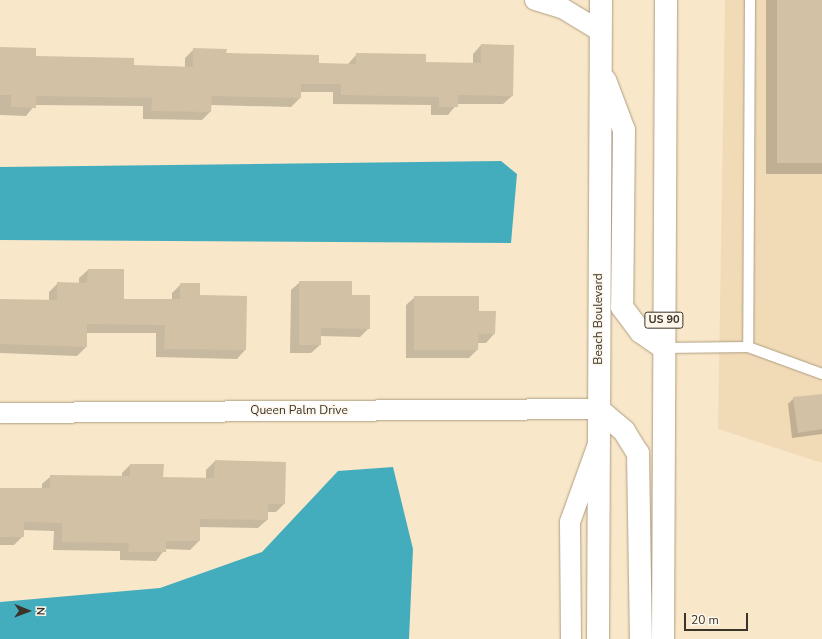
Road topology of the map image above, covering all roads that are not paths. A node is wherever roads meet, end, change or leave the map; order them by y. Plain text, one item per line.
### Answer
1 (535, 0) edge
2 (601, 0) edge
3 (666, 0) edge
4 (750, 0) edge
5 (600, 32) junction
6 (600, 67) junction
7 (748, 346) junction
8 (664, 348) junction
9 (822, 374) edge
10 (598, 409) junction
11 (0, 413) edge
12 (598, 443) junction
13 (571, 639) edge
14 (598, 639) edge
15 (641, 639) edge
16 (663, 639) edge

1 - 5 street
2 - 5 highway, Beach Boulevard
3 - 8 highway, US 90
4 - 7 lane
5 - 6 highway, Beach Boulevard
6 - 8 highway
6 - 10 highway, Beach Boulevard
7 - 8 lane
7 - 9 lane
8 - 16 highway, US 90
10 - 11 street, Queen Palm Drive
10 - 12 highway, Beach Boulevard
10 - 15 highway
12 - 13 street
12 - 14 highway, Beach Boulevard

